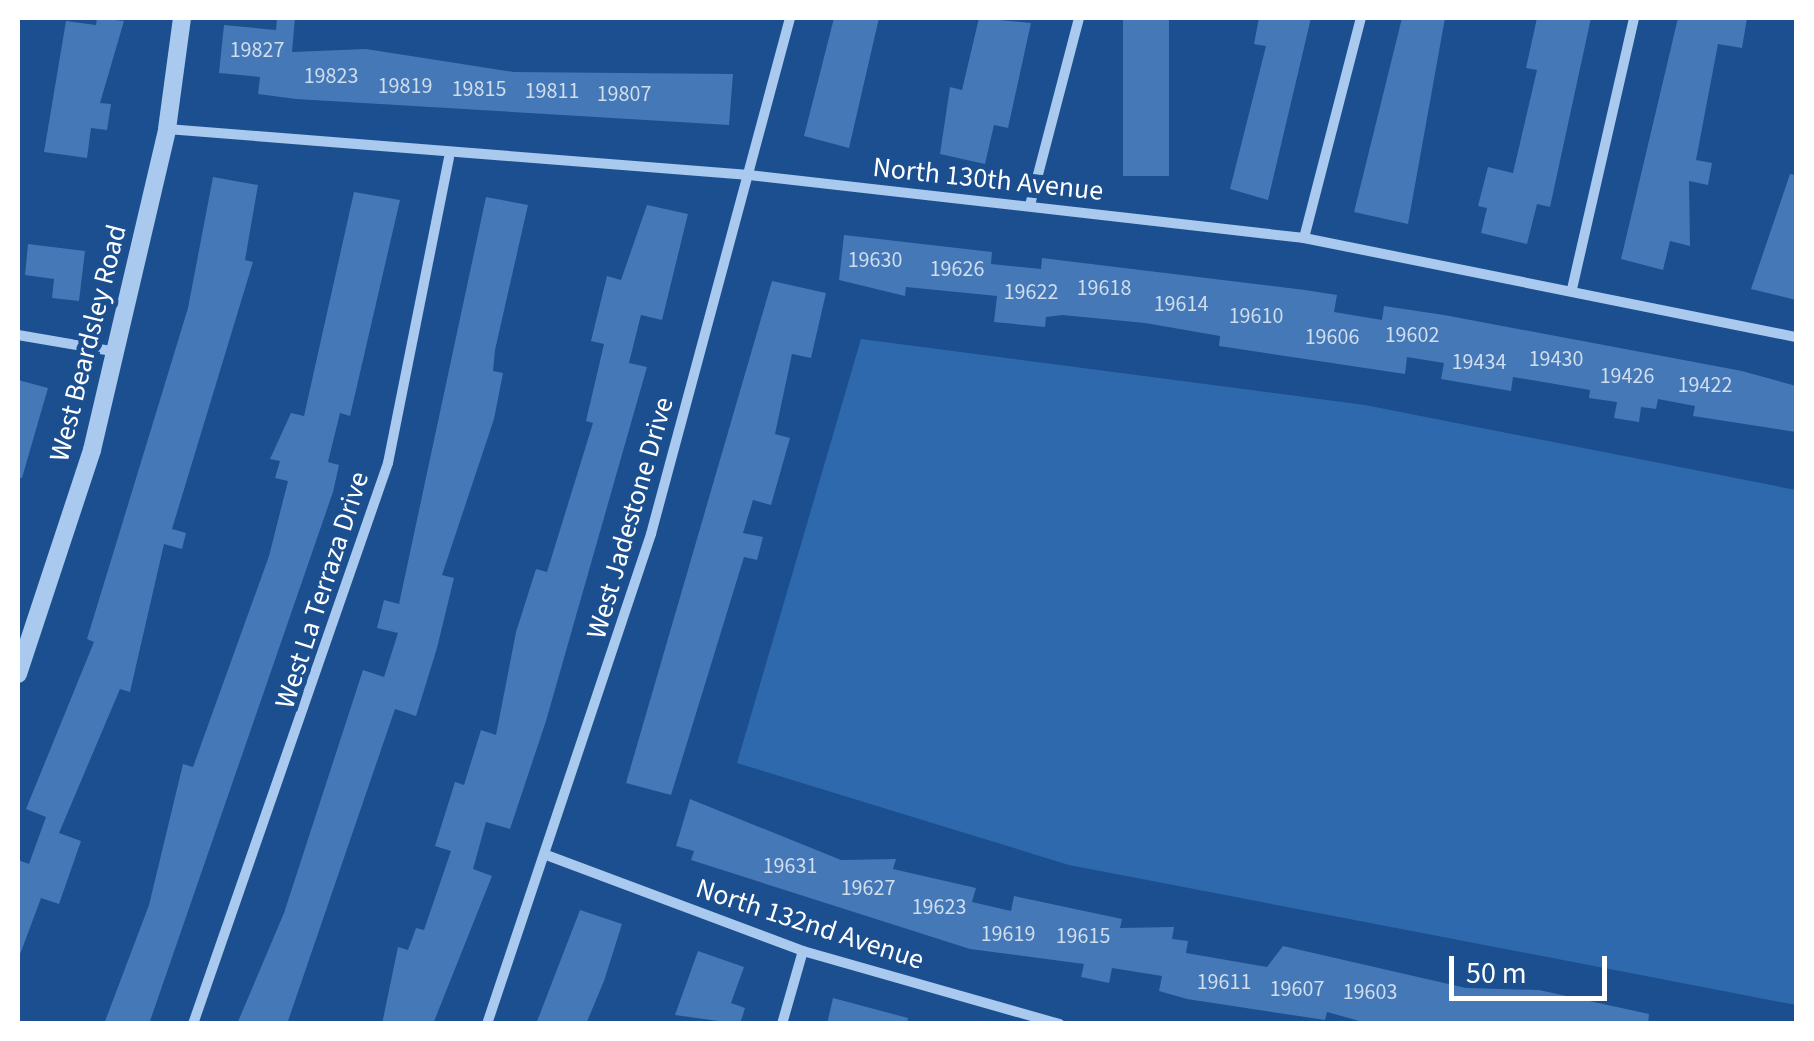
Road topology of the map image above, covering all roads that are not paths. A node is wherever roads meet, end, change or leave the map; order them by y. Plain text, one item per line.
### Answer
1 (182, 18) edge
2 (790, 18) edge
3 (1079, 18) edge
4 (1362, 18) edge
5 (1634, 18) edge
6 (167, 129) junction
7 (449, 158) junction
8 (749, 176) junction
9 (1030, 205) junction
10 (1304, 238) junction
11 (1572, 289) junction
12 (18, 335) edge
13 (1796, 337) edge
14 (117, 352) junction
15 (18, 674) edge
16 (549, 856) junction
17 (802, 951) junction
18 (193, 1024) edge
19 (487, 1024) edge
20 (782, 1024) edge
21 (1060, 1024) edge

1 - 6 street, West Beardsley Road
2 - 8 street, West Jadestone Drive
3 - 9 street
4 - 10 street
5 - 11 street
6 - 7 street, North 130th Avenue
6 - 14 street, West Beardsley Road
7 - 8 street, North 130th Avenue
7 - 18 street, West La Terraza Drive
8 - 9 street, North 130th Avenue
8 - 16 street, West Jadestone Drive
9 - 10 street, North 130th Avenue
10 - 11 street, North 130th Avenue
11 - 13 street, North 130th Avenue
12 - 14 street
14 - 15 street, West Beardsley Road
16 - 17 street, North 132nd Avenue
16 - 19 street, West Jadestone Drive
17 - 20 street
17 - 21 street, North 132nd Avenue

